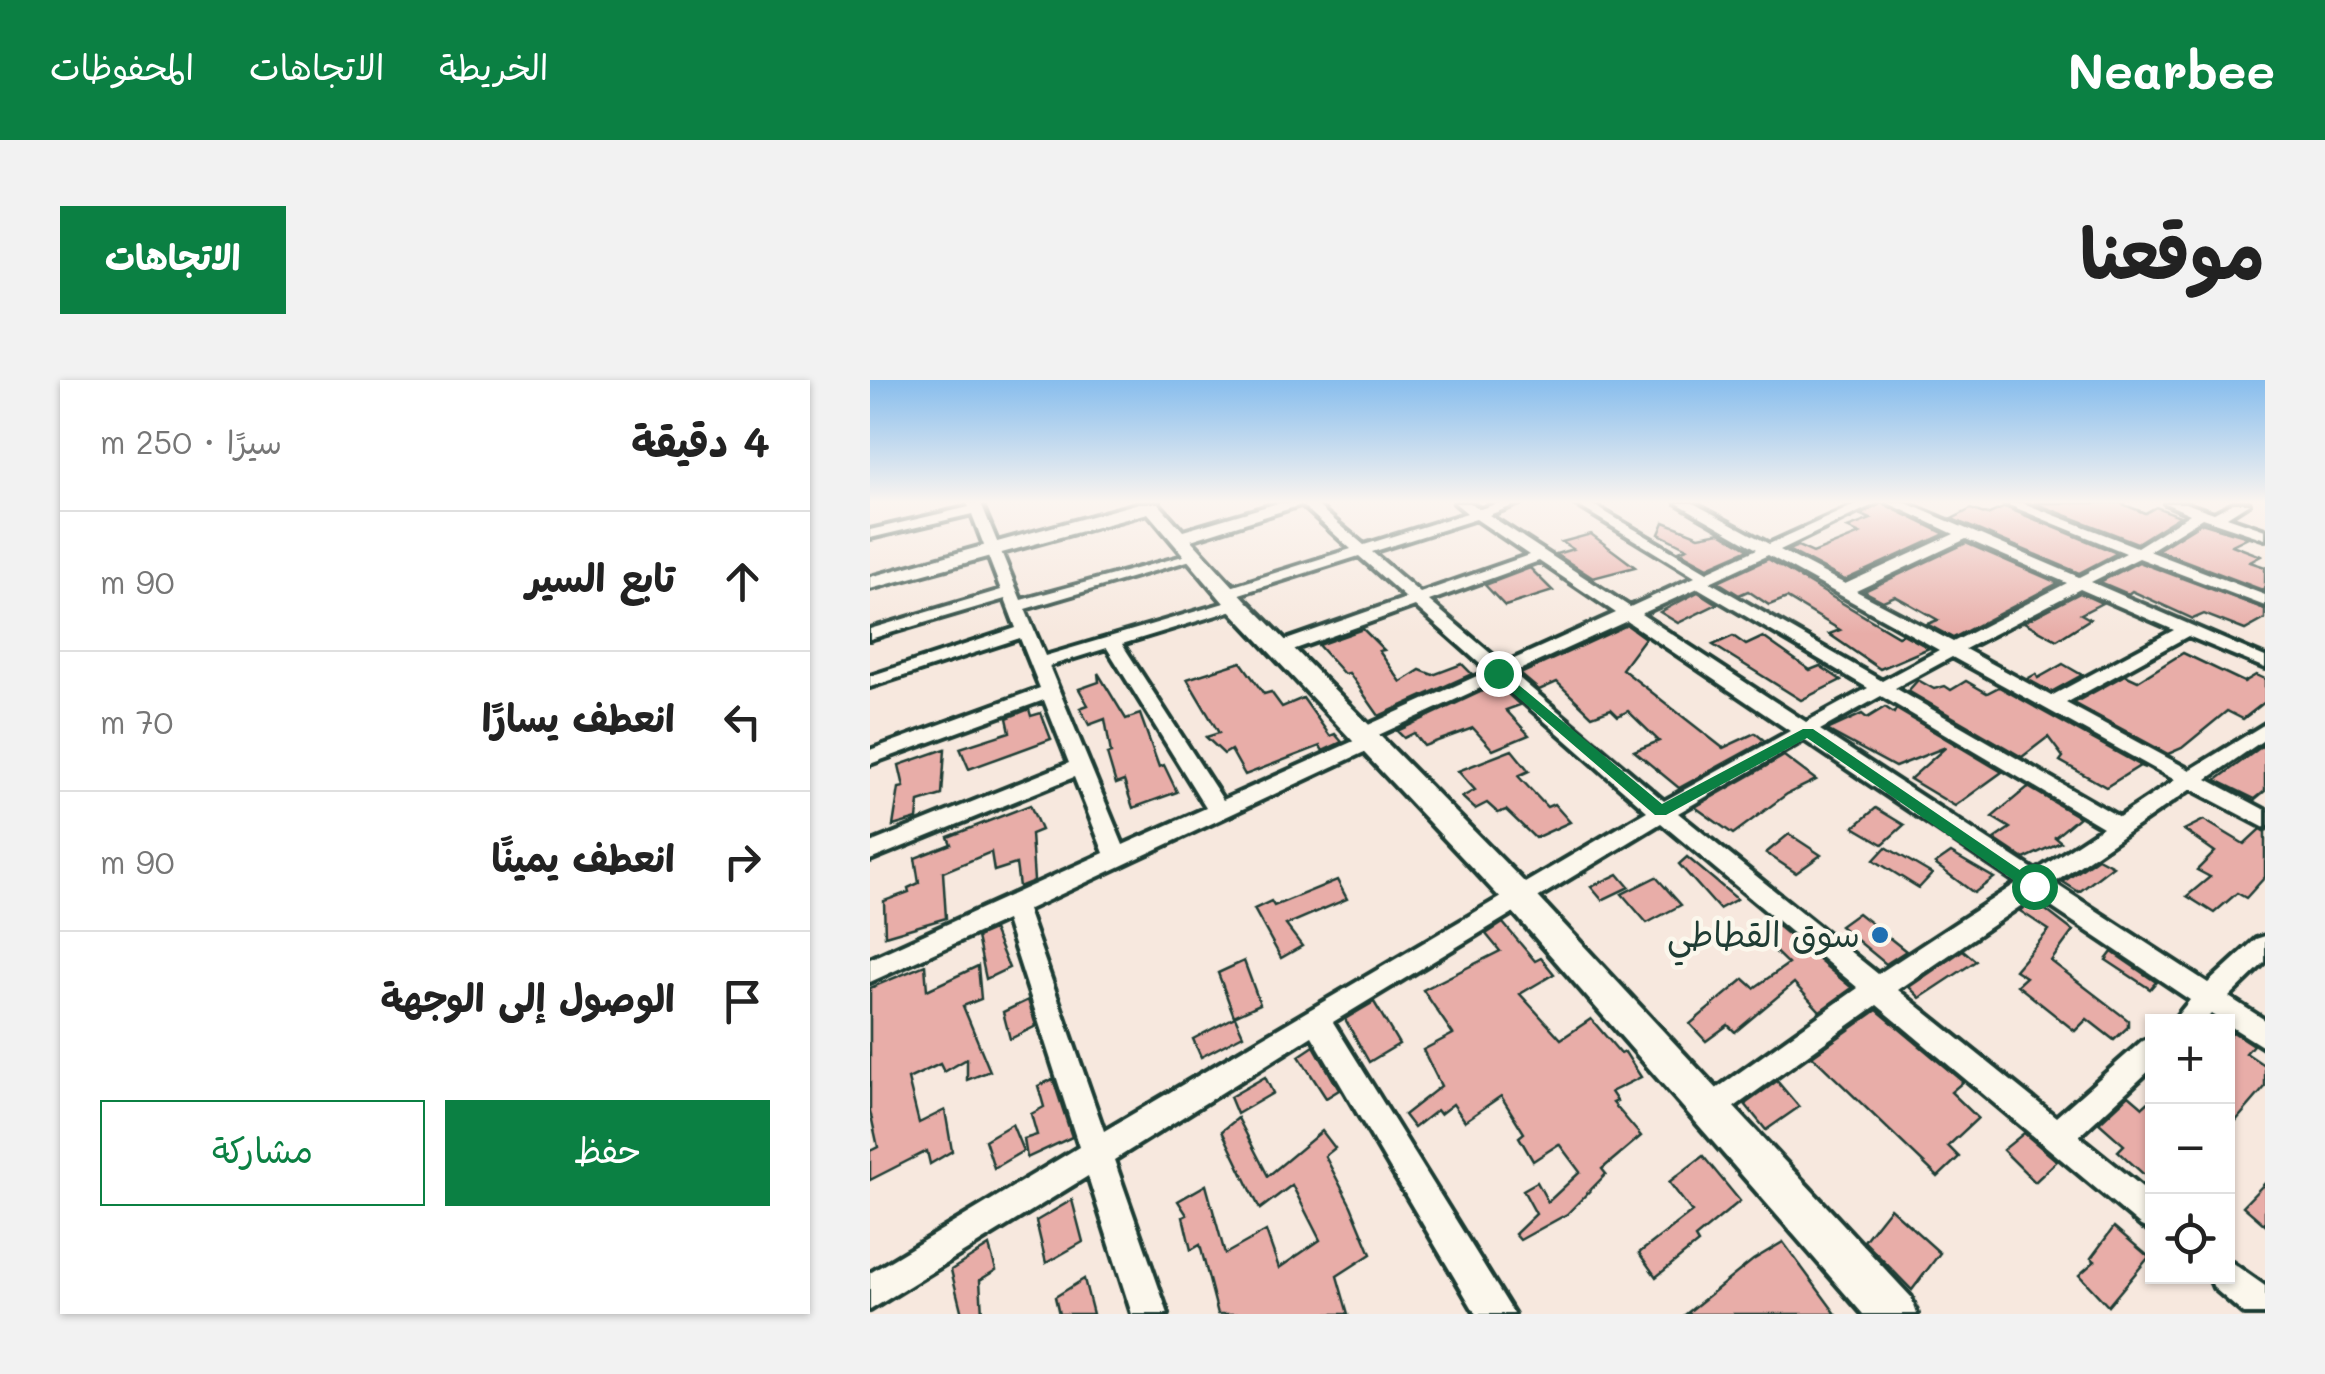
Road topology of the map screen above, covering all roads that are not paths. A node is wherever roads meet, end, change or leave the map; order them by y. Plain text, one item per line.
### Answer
1 (1003, 547) edge
2 (1190, 547) edge
3 (1355, 547) edge
4 (1372, 547) edge
5 (1526, 547) edge
6 (1650, 547) edge
7 (1762, 547) edge
8 (1775, 547) edge
9 (1937, 547) edge
10 (1994, 547) edge
11 (2124, 547) edge
12 (2149, 547) edge
13 (1186, 548) junction
14 (994, 549) junction
15 (1768, 550) junction
16 (1360, 551) junction
17 (2138, 552) junction
18 (1540, 556) junction
19 (1703, 580) junction
20 (2078, 582) junction
21 (870, 583) edge
22 (1843, 591) junction
23 (1232, 598) junction
24 (1013, 599) junction
25 (1417, 601) junction
26 (2265, 601) edge
27 (1626, 615) junction
28 (2188, 629) junction
29 (1026, 630) junction
30 (870, 634) edge
31 (1112, 642) junction
32 (1281, 648) junction
33 (1952, 652) junction
34 (2265, 663) edge
35 (1041, 664) junction
36 (1498, 673) junction
37 (870, 682) edge
38 (1884, 690) junction
39 (1050, 691) junction
40 (2050, 704) junction
41 (2265, 730) edge
42 (1808, 732) junction
43 (1365, 739) junction
44 (870, 758) edge
45 (1078, 767) junction
46 (2191, 781) junction
47 (1218, 810) junction
48 (1661, 811) junction
49 (2265, 820) edge
50 (2120, 827) junction
51 (870, 852) edge
52 (1117, 857) junction
53 (2034, 886) junction
54 (1517, 895) junction
55 (1013, 905) junction
56 (2265, 946) edge
57 (870, 971) edge
58 (1879, 988) junction
59 (2210, 999) junction
60 (2194, 1014) edge
61 (1316, 1018) junction
62 (2265, 1035) edge
63 (2145, 1056) edge
64 (1712, 1109) junction
65 (2058, 1136) junction
66 (1098, 1152) junction
67 (2145, 1209) edge
68 (2235, 1284) edge
69 (870, 1293) edge
70 (2265, 1309) edge
71 (1150, 1314) edge
72 (1496, 1314) edge
73 (1893, 1314) edge

1 - 14 street
2 - 13 street
3 - 16 street
4 - 16 street
5 - 18 street
6 - 19 street
7 - 15 street
8 - 15 street
9 - 22 street
10 - 20 street
11 - 17 street
12 - 17 street
13 - 23 street
13 - 24 street
14 - 21 street
14 - 24 street
15 - 19 street
15 - 22 street
16 - 23 street
16 - 25 street
17 - 20 street
17 - 26 street
18 - 25 street
18 - 27 street
19 - 27 street
19 - 38 street
20 - 28 street
20 - 33 street
22 - 33 street
23 - 31 street
23 - 32 street
24 - 29 street
24 - 30 street
25 - 32 street
25 - 36 street
27 - 36 street
27 - 42 street
28 - 34 street
28 - 40 street
29 - 35 street
29 - 37 street
31 - 35 street
31 - 47 street
32 - 43 street
33 - 38 street
33 - 40 street
35 - 39 street
36 - 43 street
36 - 48 street
38 - 42 street
38 - 50 street
39 - 44 street
39 - 45 street
40 - 46 street
41 - 46 street
42 - 48 street
42 - 53 street
43 - 47 street
43 - 54 street
45 - 51 street
45 - 52 street
46 - 49 street
46 - 50 street
47 - 52 street
48 - 54 street
48 - 58 street
50 - 53 street
52 - 55 street
53 - 58 street
53 - 59 street
54 - 61 street
54 - 64 street
55 - 57 street
55 - 66 street
56 - 59 street
58 - 64 street
58 - 65 street
59 - 60 street
59 - 62 street
61 - 66 street
61 - 72 street
63 - 65 street
64 - 73 street
65 - 67 street
66 - 69 street
66 - 71 street
68 - 70 street

